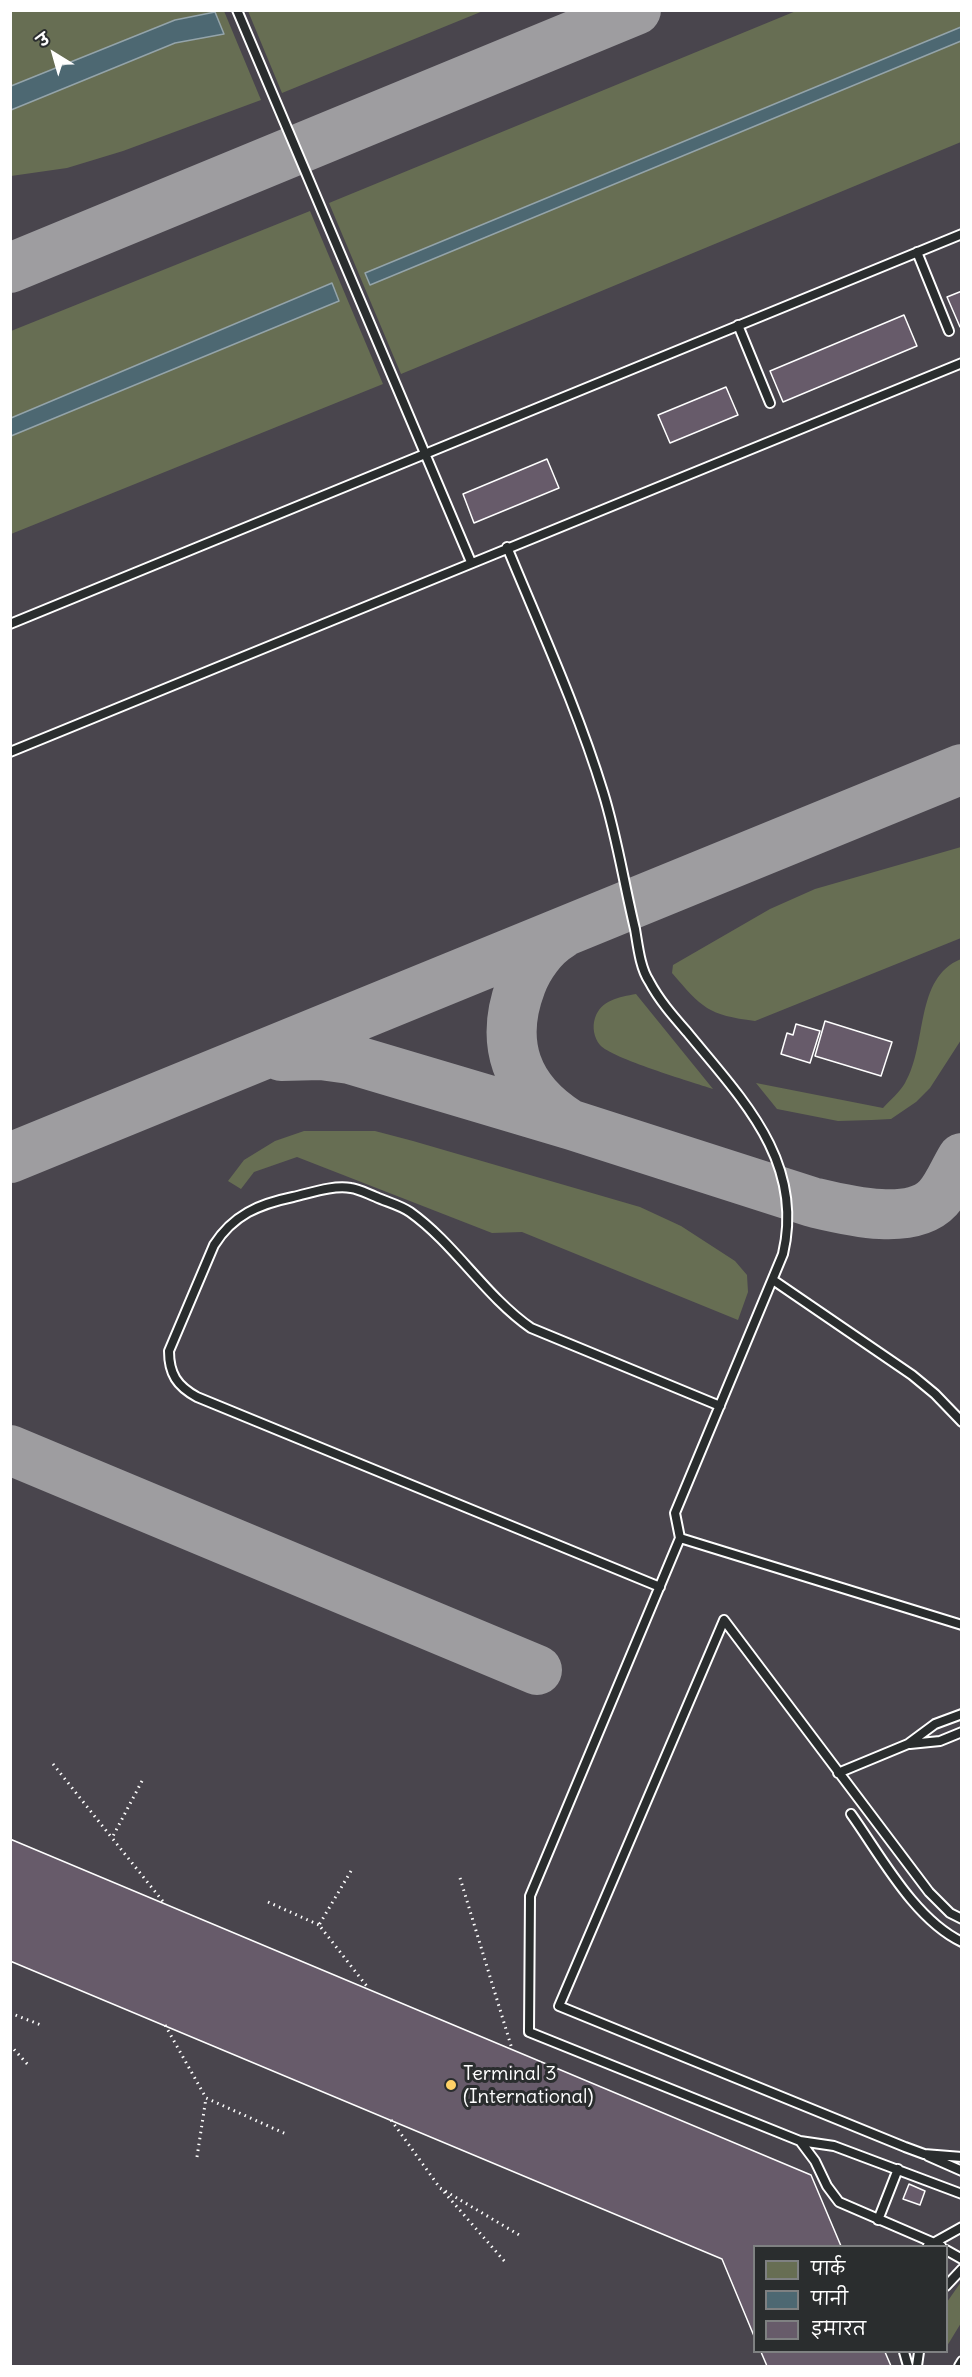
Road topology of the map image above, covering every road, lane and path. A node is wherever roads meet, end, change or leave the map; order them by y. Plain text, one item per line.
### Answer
1 (237, 10) edge
2 (962, 234) edge
3 (917, 252) junction
4 (738, 325) junction
5 (950, 331) dead end
6 (962, 363) edge
7 (770, 403) dead end
8 (424, 454) junction
9 (507, 547) junction
10 (471, 562) junction
11 (10, 624) edge
12 (10, 752) edge
13 (773, 1280) junction
14 (720, 1406) junction
15 (962, 1422) edge
16 (680, 1538) junction
17 (660, 1587) junction
18 (962, 1625) edge
19 (962, 1714) edge
20 (962, 1732) edge
21 (908, 1744) junction
22 (53, 1764) dead end
23 (838, 1773) junction
24 (142, 1781) dead end
25 (851, 1814) dead end
26 (112, 1838) junction
27 (351, 1871) dead end
28 (460, 1878) dead end
29 (268, 1902) dead end
30 (165, 1904) dead end
31 (962, 1919) edge
32 (319, 1925) junction
33 (962, 1942) edge
34 (369, 1989) dead end
35 (10, 2013) edge
36 (41, 2025) dead end
37 (165, 2025) dead end
38 (10, 2045) edge
39 (512, 2049) dead end
40 (30, 2067) dead end
41 (206, 2098) junction
42 (391, 2120) dead end
43 (286, 2134) dead end
44 (800, 2141) junction
45 (924, 2154) junction
46 (197, 2157) dead end
47 (962, 2157) edge
48 (898, 2169) junction
49 (962, 2171) edge
50 (440, 2188) junction
51 (962, 2194) edge
52 (878, 2220) junction
53 (962, 2227) edge
54 (522, 2236) dead end
55 (931, 2245) edge
56 (948, 2251) edge
57 (962, 2259) edge
58 (506, 2263) dead end
59 (962, 2269) edge
60 (948, 2284) edge
61 (962, 2361) edge
62 (959, 2367) edge

1 - 8 lane
2 - 3 lane
3 - 4 lane
3 - 5 lane
4 - 7 lane
4 - 8 lane
6 - 9 lane
8 - 10 lane
8 - 11 lane
9 - 10 lane
9 - 13 lane
10 - 12 lane
13 - 14 lane
13 - 15 lane
14 - 16 lane
14 - 17 lane
16 - 17 lane
16 - 18 lane
17 - 44 lane
19 - 21 lane
20 - 21 lane
21 - 23 lane
22 - 26 path
23 - 31 lane
23 - 45 lane
24 - 26 path
25 - 33 lane
26 - 30 path
27 - 32 path
28 - 39 path
29 - 32 path
32 - 34 path
35 - 36 path
37 - 41 path
38 - 40 path
41 - 43 path
41 - 46 path
42 - 50 path
44 - 48 lane
44 - 52 lane
45 - 47 lane
45 - 49 lane
48 - 51 lane
48 - 52 lane
50 - 54 path
50 - 58 path
52 - 55 lane
53 - 55 lane
56 - 57 lane
59 - 60 lane
61 - 62 lane

